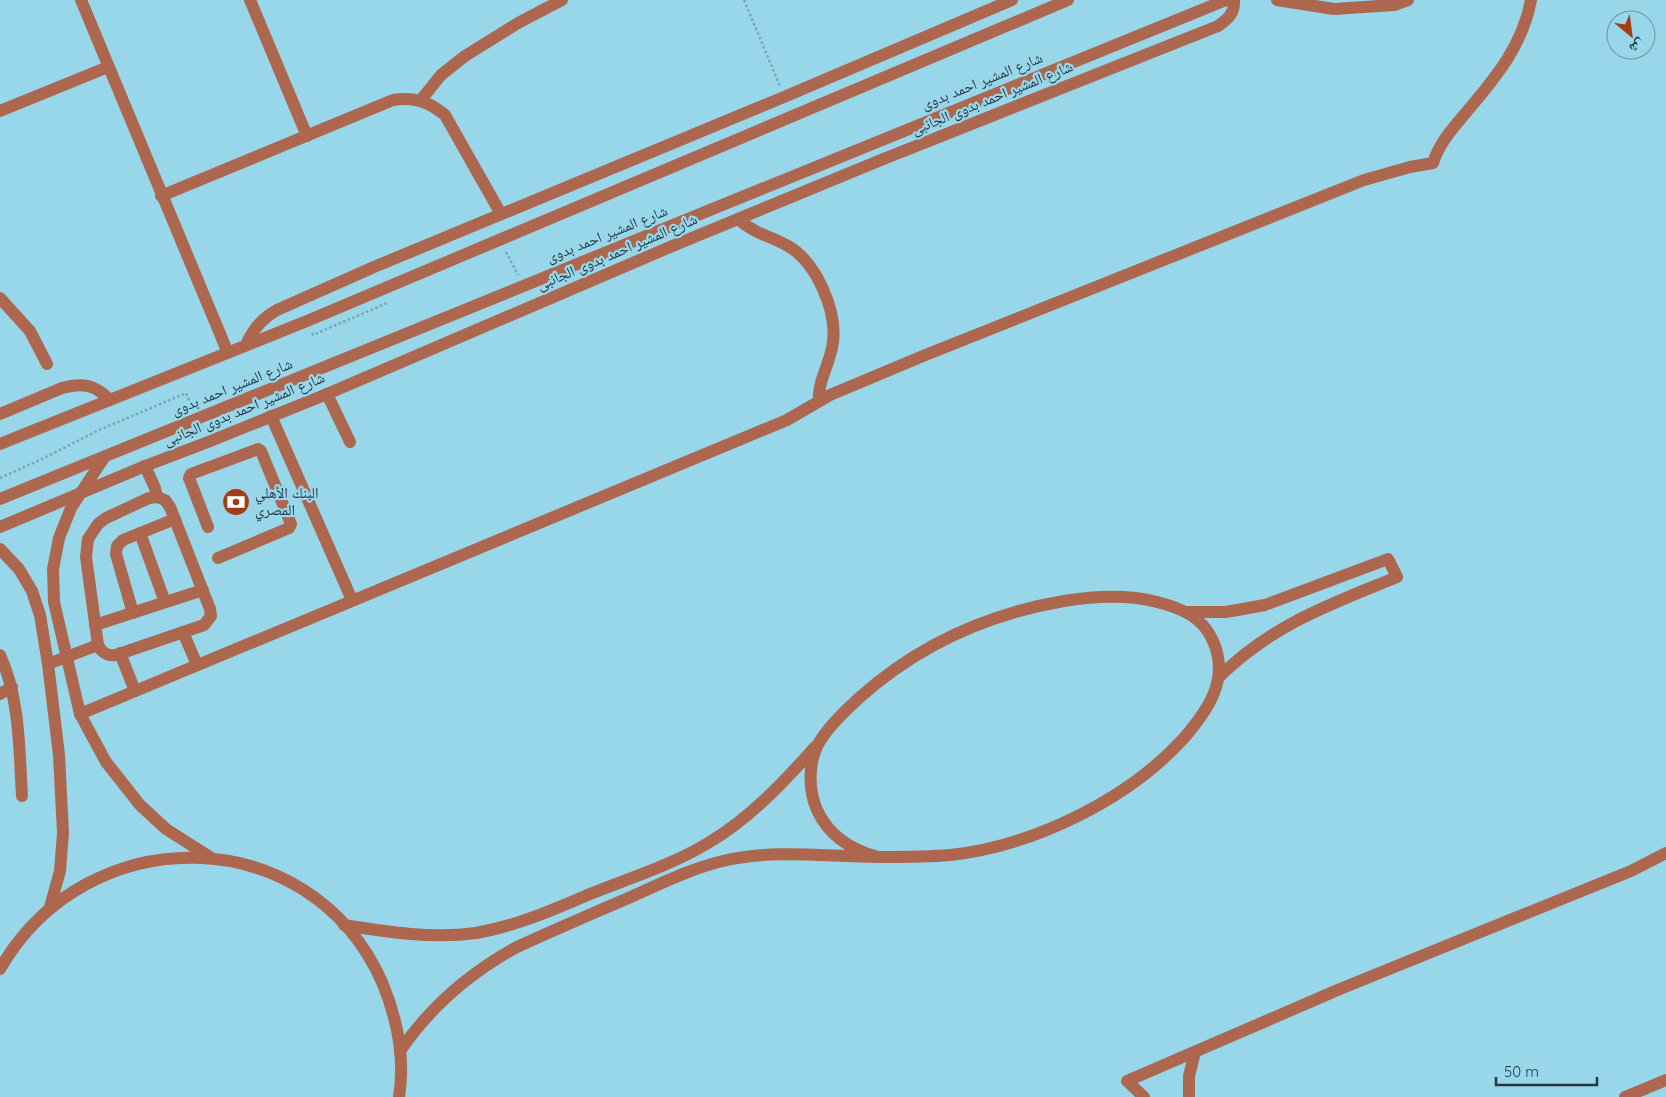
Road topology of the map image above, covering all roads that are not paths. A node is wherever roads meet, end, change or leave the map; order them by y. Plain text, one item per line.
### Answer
1 (81, 0) edge
2 (250, 0) edge
3 (562, 0) edge
4 (1012, 0) edge
5 (1068, 0) edge
6 (1226, 0) edge
7 (1234, 0) edge
8 (1279, 0) edge
9 (1408, 0) edge
10 (1531, 0) edge
11 (108, 67) junction
12 (421, 100) junction
13 (0, 111) edge
14 (307, 136) junction
15 (161, 196) junction
16 (501, 214) junction
17 (738, 219) junction
18 (662, 228) junction
19 (670, 247) junction
20 (374, 268) junction
21 (383, 289) junction
22 (0, 298) edge
23 (246, 345) junction
24 (228, 353) junction
25 (47, 364) dead end
26 (327, 394) junction
27 (110, 400) junction
28 (819, 401) junction
29 (0, 414) edge
30 (271, 416) junction
31 (208, 442) junction
32 (350, 442) dead end
33 (0, 444) edge
34 (105, 456) junction
35 (217, 463) junction
36 (144, 466) junction
37 (79, 494) junction
38 (156, 497) junction
39 (0, 498) edge
40 (175, 519) junction
41 (0, 527) edge
42 (208, 528) dead end
43 (140, 533) junction
44 (0, 549) edge
45 (218, 558) dead end
46 (203, 590) junction
47 (1307, 590) junction
48 (352, 600) junction
49 (165, 602) junction
50 (1318, 610) junction
51 (1187, 612) junction
52 (133, 613) junction
53 (95, 625) junction
54 (183, 632) junction
55 (98, 645) junction
56 (120, 653) junction
57 (0, 655) edge
58 (66, 656) junction
59 (48, 664) junction
60 (197, 665) junction
61 (1219, 677) junction
62 (12, 687) junction
63 (135, 691) junction
64 (0, 694) edge
65 (80, 714) junction
66 (820, 741) junction
67 (22, 796) dead end
68 (1666, 853) edge
69 (878, 857) junction
70 (212, 859) junction
71 (50, 907) junction
72 (344, 926) junction
73 (0, 968) edge
74 (400, 1051) junction
75 (1195, 1052) junction
76 (1666, 1080) edge
77 (399, 1097) edge
78 (1144, 1097) edge
79 (1189, 1097) edge
80 (1625, 1097) edge

1 - 11 street
2 - 14 street
3 - 12 street
4 - 16 street
5 - 21 street
6 - 18 street, شارع المشير احمد بدوى
7 - 17 street, شارع المشير احمد بدوى الجانبى
8 - 9 street
10 - 28 street
11 - 13 street
11 - 15 street
12 - 14 street
12 - 16 street
14 - 15 street
15 - 24 street
16 - 20 street
17 - 19 street, شارع المشير احمد بدوى الجانبى
17 - 28 street
18 - 19 street
18 - 34 street, شارع المشير احمد بدوى
19 - 26 street, شارع المشير احمد بدوى الجانبى
20 - 21 street
20 - 23 street
21 - 23 street
22 - 25 street
23 - 24 street
24 - 27 street
26 - 30 street, شارع المشير احمد بدوى الجانبى
26 - 32 street
27 - 29 street
27 - 33 street
28 - 48 street
30 - 31 street, شارع المشير احمد بدوى الجانبى
30 - 48 street
31 - 35 street
31 - 36 street, شارع المشير احمد بدوى الجانبى
34 - 37 street
34 - 39 street, شارع المشير احمد بدوى
35 - 42 street
35 - 45 street
36 - 37 street, شارع المشير احمد بدوى الجانبى
36 - 38 street
37 - 41 street, شارع المشير احمد بدوى الجانبى
37 - 58 street
38 - 40 street
38 - 53 street
40 - 43 street
40 - 46 street
43 - 49 street
43 - 52 street
44 - 59 street
46 - 49 street
46 - 54 street
47 - 50 street
47 - 50 street
47 - 51 street
48 - 60 street
49 - 52 street
50 - 61 street
51 - 61 street
51 - 66 street
52 - 53 street
53 - 55 street
54 - 56 street
54 - 60 street
55 - 56 street
55 - 58 street
56 - 63 street
57 - 62 street
58 - 59 street
58 - 65 street
59 - 71 street
60 - 63 street
61 - 69 street
62 - 64 street
62 - 67 street
63 - 65 street
65 - 70 street
66 - 69 street
66 - 72 street
68 - 75 street
69 - 74 street
70 - 71 street
70 - 72 street
71 - 73 street
72 - 74 street
74 - 77 street
75 - 78 street
75 - 79 street
76 - 80 street

